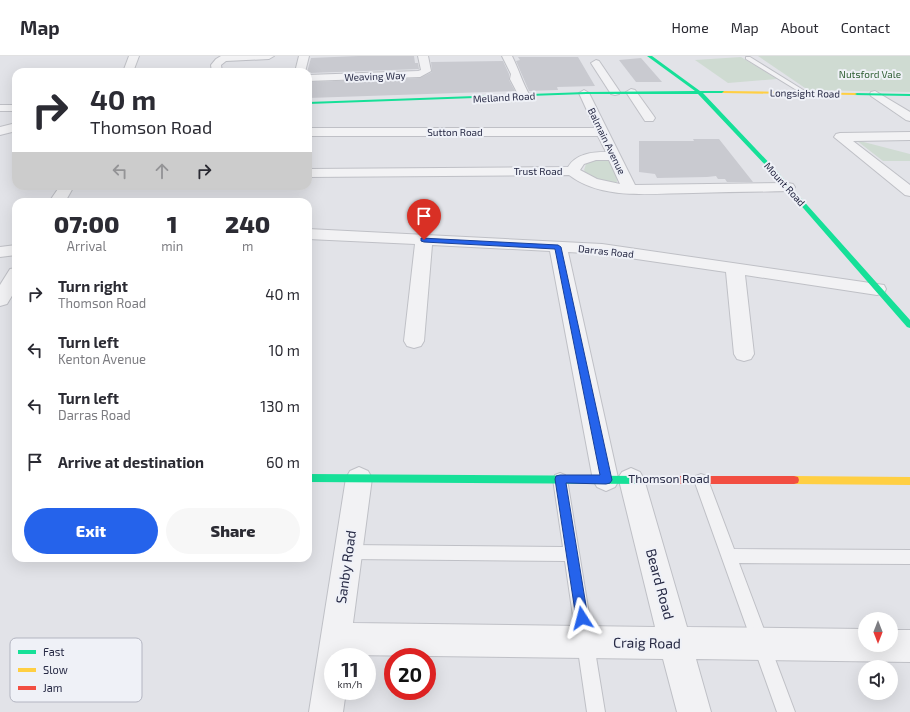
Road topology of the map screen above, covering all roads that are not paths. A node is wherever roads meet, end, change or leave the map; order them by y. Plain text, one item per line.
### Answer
1 (134, 56) edge
2 (269, 56) edge
3 (304, 56) edge
4 (423, 56) edge
5 (507, 56) edge
6 (649, 56) edge
7 (748, 58) dead end
8 (596, 63) dead end
9 (130, 68) edge
10 (216, 68) edge
11 (301, 68) edge
12 (312, 78) edge
13 (615, 92) junction
14 (631, 92) junction
15 (699, 92) junction
16 (584, 93) junction
17 (806, 93) junction
18 (875, 94) junction
19 (910, 95) edge
20 (524, 96) junction
21 (312, 103) edge
22 (0, 108) edge
23 (12, 108) edge
24 (910, 117) edge
25 (649, 118) dead end
26 (12, 128) edge
27 (0, 131) edge
28 (312, 132) edge
29 (603, 132) junction
30 (910, 136) edge
31 (615, 156) junction
32 (572, 171) junction
33 (312, 173) edge
34 (788, 187) junction
35 (630, 189) junction
36 (910, 192) edge
37 (312, 234) edge
38 (424, 240) junction
39 (558, 247) junction
40 (12, 250) edge
41 (0, 252) edge
42 (735, 268) junction
43 (12, 280) edge
44 (877, 289) junction
45 (0, 300) edge
46 (910, 325) edge
47 (414, 341) dead end
48 (744, 354) dead end
49 (312, 478) edge
50 (359, 478) junction
51 (560, 479) junction
52 (619, 479) junction
53 (701, 480) junction
54 (910, 481) edge
55 (348, 552) junction
56 (572, 554) junction
57 (729, 556) junction
58 (910, 558) edge
59 (586, 642) junction
60 (676, 643) junction
61 (761, 644) junction
62 (910, 646) edge
63 (335, 648) edge
64 (376, 650) edge
65 (328, 700) edge
66 (326, 712) edge
67 (596, 712) edge
68 (694, 712) edge
69 (786, 712) edge

1 - 9 street
2 - 10 street
3 - 11 street
4 - 12 street, Weaving Way
5 - 20 street
6 - 15 street, Mount Road
7 - 17 lane
8 - 13 street
13 - 14 street, Melland Road
13 - 16 street, Melland Road
14 - 15 street, Melland Road
14 - 25 street
15 - 17 street, Longsight Road
15 - 34 street, Mount Road
16 - 20 street, Melland Road
16 - 29 street, Balmain Avenue
17 - 18 street, Longsight Road
18 - 19 street, Longsight Road
18 - 24 street
20 - 21 street, Melland Road
22 - 23 street
26 - 27 street
28 - 29 street, Sutton Road
29 - 31 street, Balmain Avenue
30 - 36 street
31 - 32 street
31 - 35 street, Balmain Avenue
32 - 33 street, Trust Road
32 - 35 street, Trust Road
34 - 35 street, Trust Road
34 - 44 street, Mount Road
37 - 38 street, Darras Road
38 - 39 street, Darras Road
38 - 47 street
39 - 42 street, Darras Road
39 - 52 street, Beard Road
40 - 41 street
42 - 44 street, Darras Road
42 - 48 street
43 - 45 street
44 - 46 street, Mount Road
49 - 50 street, Thomson Road
50 - 51 street, Thomson Road
50 - 55 street, Sanby Road
51 - 52 street, Thomson Road
51 - 56 lane
52 - 53 street, Thomson Road
52 - 60 street, Beard Road
53 - 54 street, Thomson Road
53 - 57 lane
55 - 56 lane
55 - 63 street, Sanby Road
56 - 59 lane
57 - 58 lane
57 - 61 lane
59 - 60 street, Craig Road
59 - 64 street, Craig Road
59 - 67 lane
60 - 61 street, Craig Road
60 - 68 street, Beard Road
61 - 62 street, Craig Road
61 - 69 lane
65 - 66 street, Sanby Road

